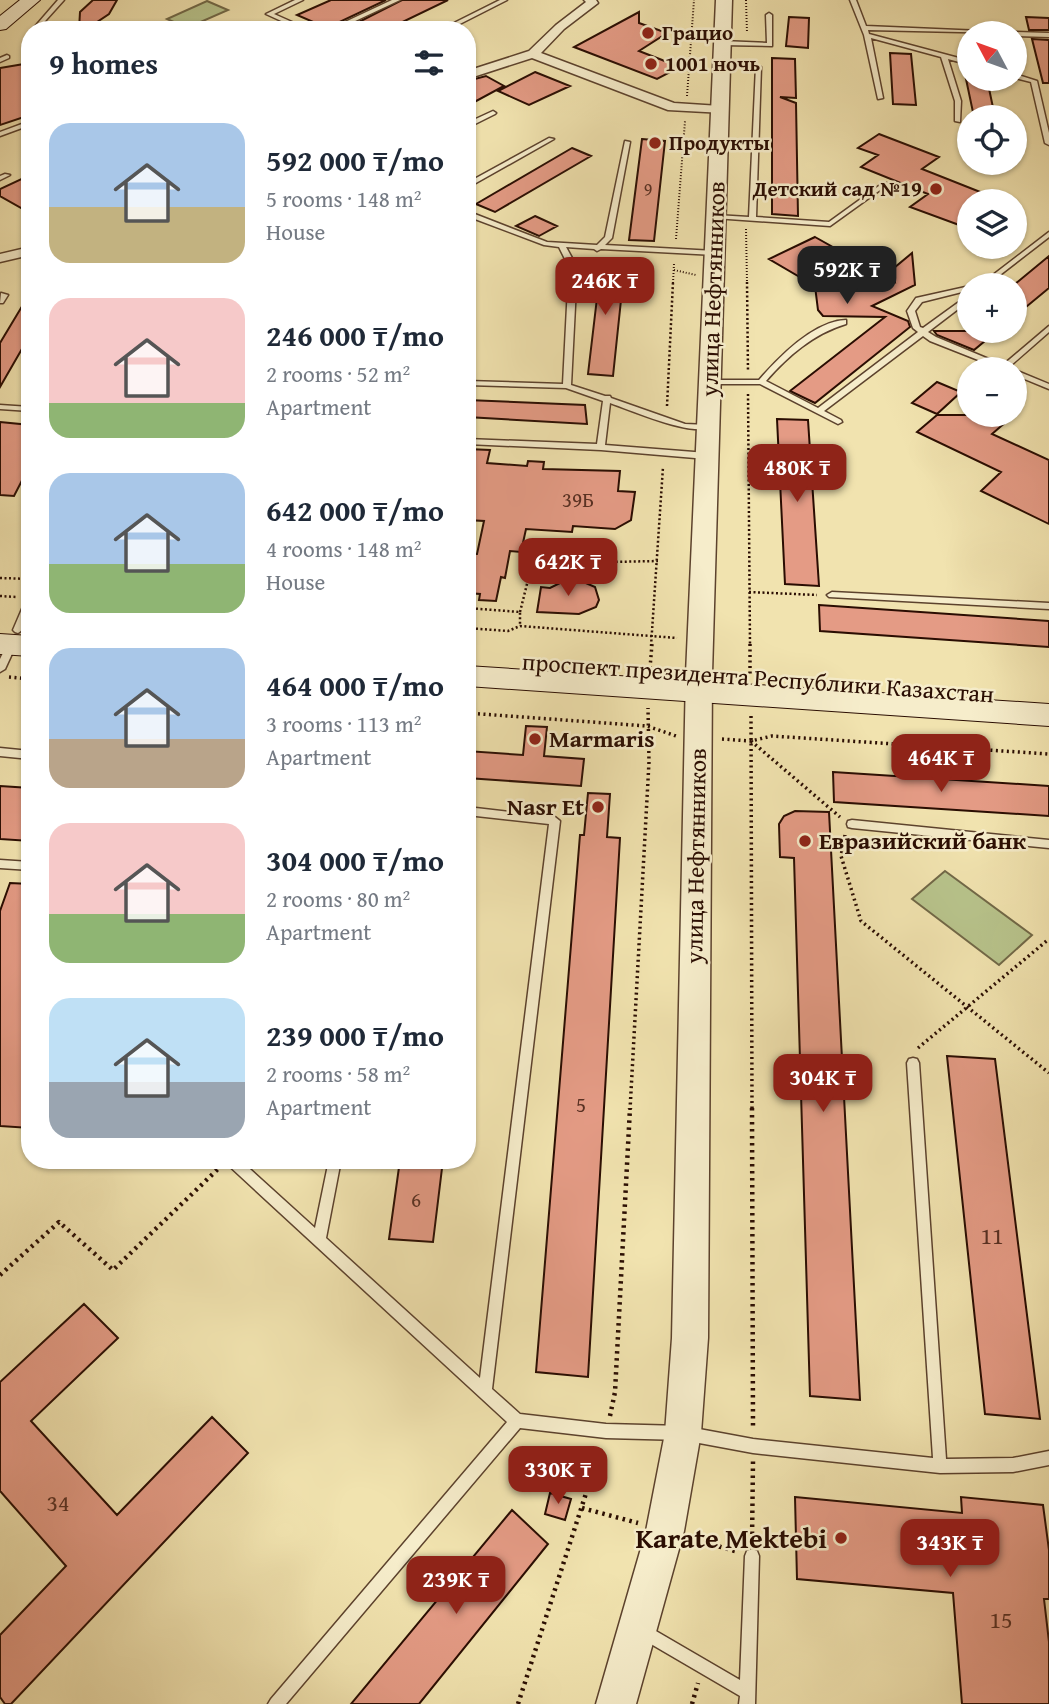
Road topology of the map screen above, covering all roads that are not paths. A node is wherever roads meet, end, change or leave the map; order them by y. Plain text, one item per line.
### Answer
1 (31, 0) edge
2 (61, 0) edge
3 (300, 0) edge
4 (397, 0) edge
5 (504, 0) edge
6 (590, 0) edge
7 (724, 0) edge
8 (853, 0) edge
9 (769, 15) dead end
10 (41, 21) edge
11 (286, 21) edge
12 (351, 21) edge
13 (461, 21) edge
14 (0, 25) edge
15 (866, 31) junction
16 (957, 32) edge
17 (1027, 34) edge
18 (1049, 35) edge
19 (722, 43) junction
20 (533, 54) junction
21 (944, 56) junction
22 (957, 60) edge
23 (758, 67) dead end
24 (476, 72) edge
25 (1027, 79) edge
26 (880, 98) dead end
27 (958, 105) edge
28 (719, 110) junction
29 (493, 113) dead end
30 (476, 122) edge
31 (21, 126) edge
32 (0, 134) edge
33 (551, 139) dead end
34 (627, 142) dead end
35 (1048, 142) edge
36 (476, 181) edge
37 (885, 184) dead end
38 (476, 217) edge
39 (716, 217) junction
40 (749, 219) junction
41 (1049, 234) edge
42 (562, 246) junction
43 (597, 249) junction
44 (21, 253) edge
45 (715, 253) junction
46 (0, 258) edge
47 (999, 273) edge
48 (957, 291) edge
49 (957, 307) edge
50 (843, 322) dead end
51 (1049, 328) edge
52 (925, 333) junction
53 (978, 357) edge
54 (1018, 357) edge
55 (1027, 377) edge
56 (710, 382) junction
57 (761, 382) junction
58 (476, 383) edge
59 (567, 386) junction
60 (1049, 387) edge
61 (607, 398) junction
62 (0, 407) edge
63 (21, 408) edge
64 (818, 412) junction
65 (838, 422) dead end
66 (708, 428) junction
67 (476, 441) edge
68 (601, 447) junction
69 (707, 456) junction
70 (832, 595) road end
71 (1049, 606) edge
72 (21, 623) edge
73 (13, 642) edge
74 (476, 661) edge
75 (476, 676) edge
76 (649, 680) junction
77 (699, 683) junction
78 (751, 686) junction
79 (1049, 697) edge
80 (1049, 715) edge
81 (0, 752) edge
82 (21, 754) edge
83 (476, 812) edge
84 (852, 824) dead end
85 (1049, 844) edge
86 (0, 864) edge
87 (21, 865) edge
88 (913, 1063) road end
89 (239, 1169) edge
90 (333, 1169) edge
91 (319, 1240) junction
92 (485, 1393) junction
93 (517, 1421) junction
94 (683, 1433) junction
95 (1049, 1458) edge
96 (940, 1466) junction
97 (752, 1556) road end
98 (639, 1629) junction
99 (747, 1698) edge
100 (276, 1704) edge
101 (616, 1704) edge

1 - 14 main road
2 - 10 lane
3 - 11 lane
4 - 12 lane
5 - 13 lane
6 - 20 street
7 - 19 street, улица Нефтянников
8 - 15 lane
9 - 19 lane
15 - 16 lane
15 - 21 lane
15 - 26 lane
17 - 18 lane
19 - 28 street, улица Нефтянников
20 - 24 street
20 - 28 street
21 - 22 lane
21 - 27 lane
23 - 40 lane
25 - 35 lane
28 - 39 street, улица Нефтянников
29 - 30 lane
31 - 32 lane
33 - 36 lane
34 - 43 lane
37 - 40 lane
38 - 42 lane
39 - 40 lane
39 - 45 street, улица Нефтянников
41 - 47 lane
42 - 43 lane
42 - 59 lane
43 - 45 lane
44 - 46 street
45 - 56 street, улица Нефтянников
48 - 52 lane
49 - 52 lane
50 - 57 lane
51 - 54 lane
52 - 53 lane
52 - 64 lane
55 - 60 lane
56 - 57 lane
56 - 66 street, улица Нефтянников
57 - 64 lane
58 - 59 lane
59 - 61 lane
61 - 66 lane
61 - 68 lane
62 - 63 lane
64 - 65 lane
66 - 69 street, улица Нефтянников
67 - 68 lane
68 - 69 lane
69 - 77 street, улица Нефтянников
70 - 71 lane
72 - 73 lane
74 - 76 main road, проспект президента Республики Казахстан
75 - 76 main road, проспект президента Республики Казахстан
76 - 77 main road, проспект президента Республики Казахстан
77 - 78 main road, проспект президента Республики Казахстан
77 - 94 street, улица Нефтянников
78 - 79 main road, проспект президента Республики Казахстан
78 - 80 main road, проспект президента Республики Казахстан
81 - 82 lane
83 - 92 lane
84 - 85 lane
86 - 87 lane
88 - 96 lane
89 - 91 lane
90 - 91 lane
91 - 92 lane
92 - 93 lane
93 - 94 lane
93 - 100 lane
94 - 96 lane
94 - 98 street, улица Нефтянников
95 - 96 lane
97 - 99 lane
98 - 99 lane
98 - 101 street, улица Нефтянников

